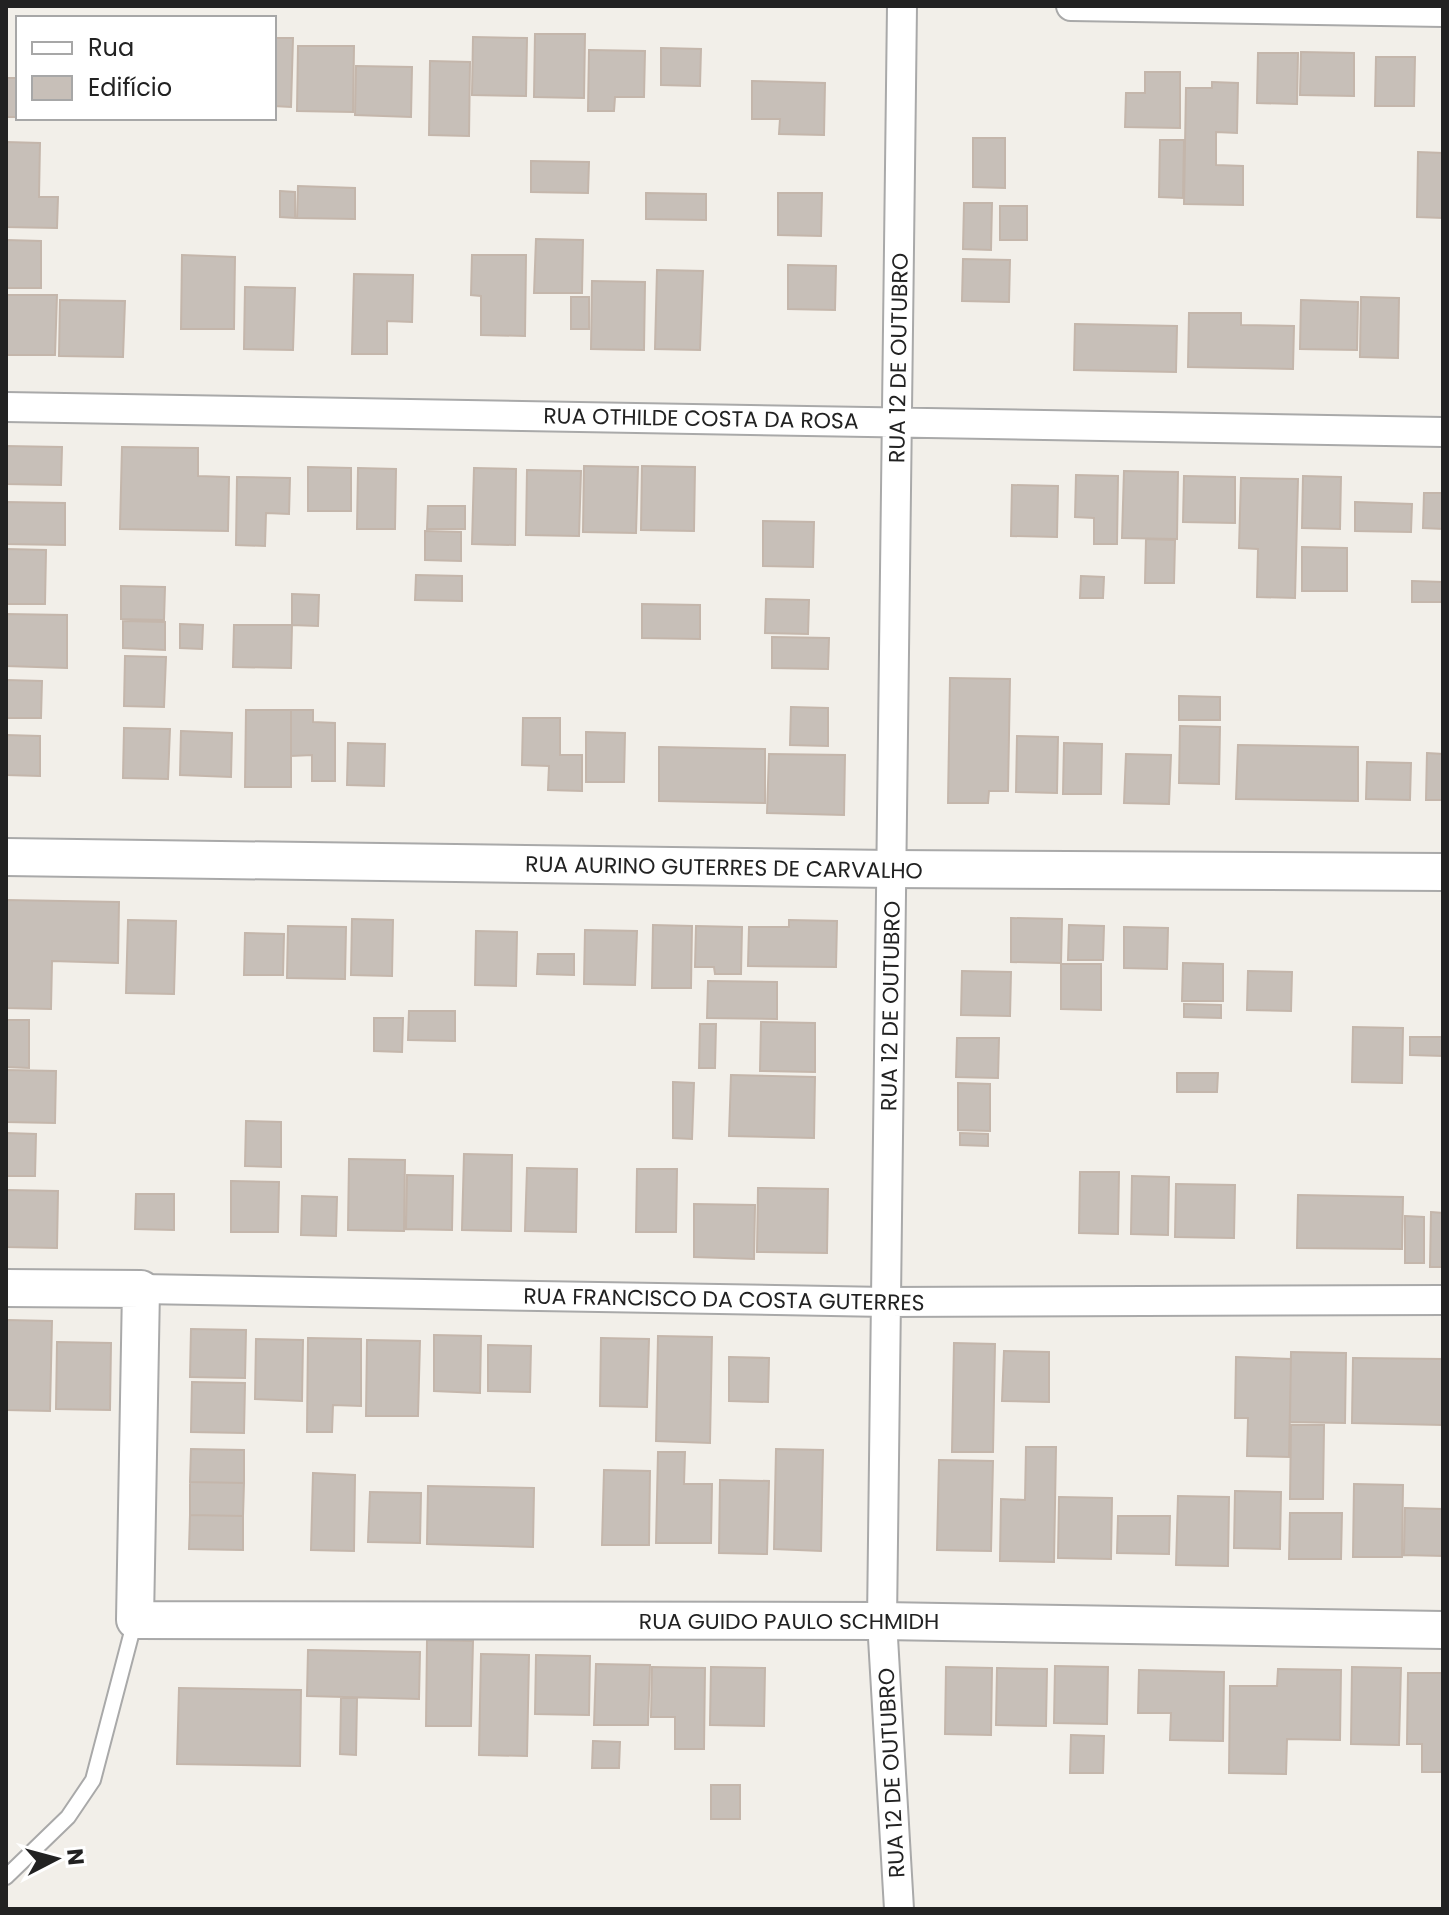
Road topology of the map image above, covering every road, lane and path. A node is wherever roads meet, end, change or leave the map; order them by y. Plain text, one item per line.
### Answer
1 (902, 6) edge
2 (1071, 6) edge
3 (1443, 12) edge
4 (6, 407) edge
5 (897, 421) junction
6 (1443, 432) edge
7 (6, 857) edge
8 (891, 869) junction
9 (1443, 872) edge
10 (6, 1288) edge
11 (141, 1289) junction
12 (1443, 1300) edge
13 (886, 1302) junction
14 (135, 1620) junction
15 (882, 1621) junction
16 (1443, 1630) edge
17 (6, 1877) edge
18 (899, 1909) edge

1 - 5 street, RUA 12 DE OUTUBRO
2 - 3 street
4 - 5 street, RUA OTHILDE COSTA DA ROSA
5 - 6 street, RUA OTHILDE COSTA DA ROSA
5 - 8 street, RUA 12 DE OUTUBRO
7 - 8 street, RUA AURINO GUTERRES DE CARVALHO
8 - 9 street, RUA AURINO GUTERRES DE CARVALHO
8 - 13 street, RUA 12 DE OUTUBRO
10 - 11 street, RUA FRANCISCO DA COSTA GUTERRES
11 - 13 street, RUA FRANCISCO DA COSTA GUTERRES
11 - 14 street
12 - 13 street, RUA FRANCISCO DA COSTA GUTERRES
13 - 15 street, RUA 12 DE OUTUBRO
14 - 15 street, RUA GUIDO PAULO SCHMIDH
14 - 17 lane
15 - 16 street, RUA GUIDO PAULO SCHMIDH
15 - 18 street, RUA 12 DE OUTUBRO

